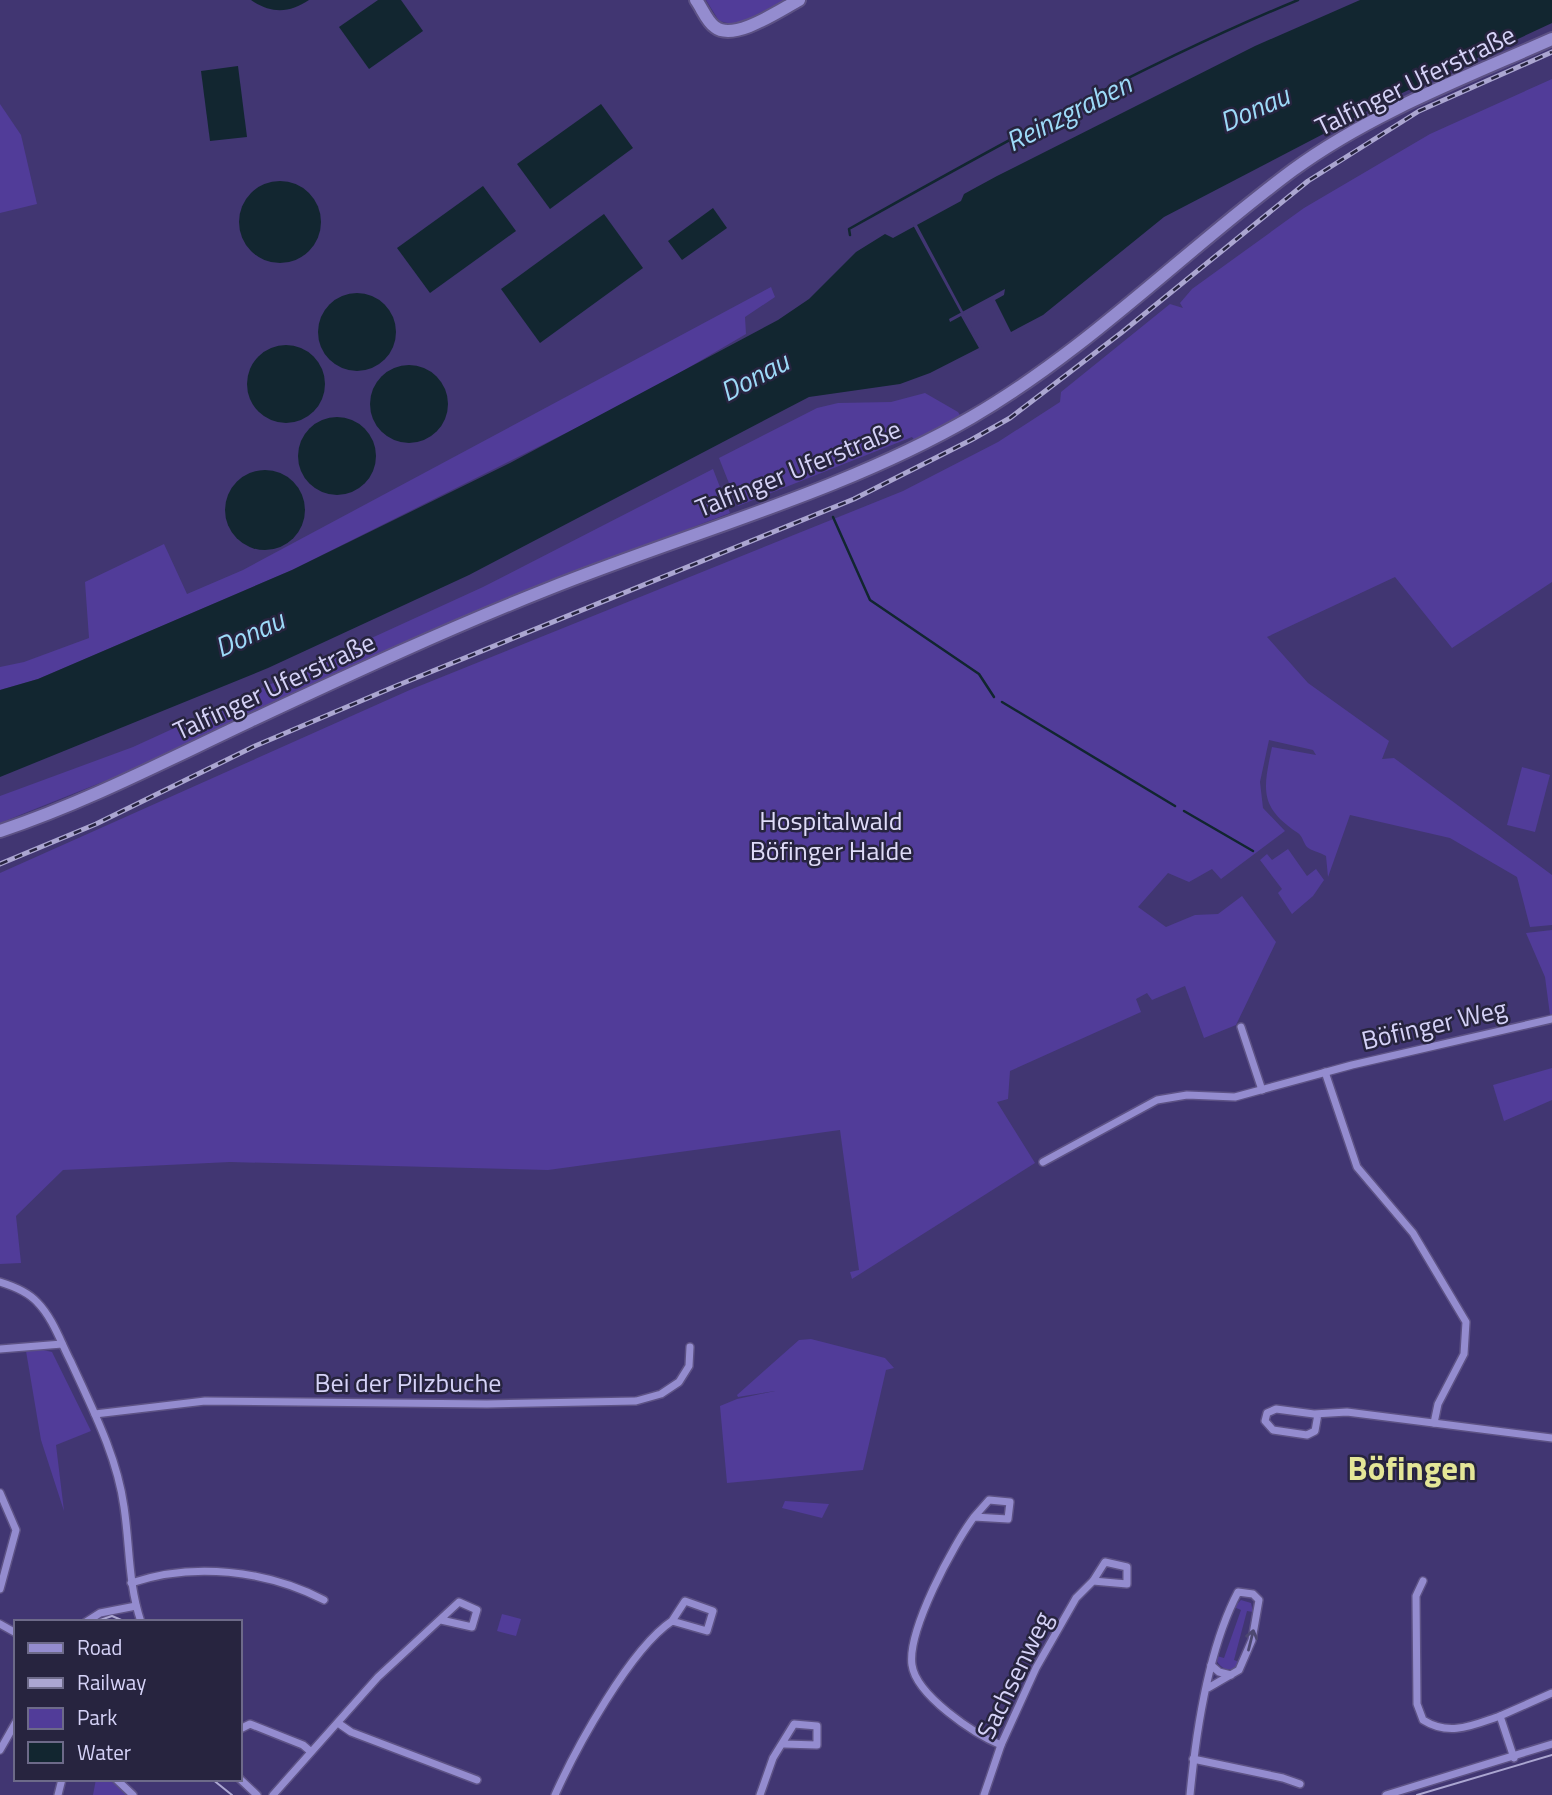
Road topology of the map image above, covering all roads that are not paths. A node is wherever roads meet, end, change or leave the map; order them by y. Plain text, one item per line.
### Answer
1 (696, 0) edge
2 (799, 0) edge
3 (1552, 38) edge
4 (0, 831) edge
5 (1552, 1019) edge
6 (1241, 1027) dead end
7 (1325, 1072) junction
8 (1262, 1090) junction
9 (1043, 1162) dead end
10 (0, 1282) edge
11 (62, 1344) junction
12 (690, 1347) dead end
13 (0, 1349) edge
14 (95, 1414) junction
15 (1318, 1414) junction
16 (1434, 1423) junction
17 (1552, 1438) edge
18 (0, 1493) edge
19 (974, 1517) junction
20 (1093, 1581) junction
21 (1423, 1581) dead end
22 (131, 1583) junction
23 (0, 1589) edge
24 (324, 1600) dead end
25 (136, 1606) junction
26 (89, 1620) edge
27 (140, 1620) edge
28 (441, 1620) junction
29 (672, 1621) junction
30 (1211, 1665) junction
31 (1231, 1675) junction
32 (1208, 1688) junction
33 (1552, 1693) edge
34 (1500, 1716) junction
35 (338, 1723) junction
36 (242, 1728) edge
37 (3, 1734) edge
38 (784, 1744) junction
39 (1552, 1744) edge
40 (1002, 1745) junction
41 (0, 1750) edge
42 (310, 1751) junction
43 (1514, 1758) junction
44 (1193, 1759) junction
45 (477, 1780) dead end
46 (118, 1781) edge
47 (242, 1781) edge
48 (1300, 1784) dead end
49 (132, 1795) edge
50 (257, 1795) edge
51 (273, 1795) edge
52 (555, 1795) edge
53 (760, 1795) edge
54 (984, 1795) edge
55 (1190, 1795) edge
56 (1386, 1795) edge

1 - 2 street
3 - 4 street, Talfinger Uferstraße
5 - 7 street, Böfinger Weg
6 - 8 street
7 - 8 street, Böfinger Weg
7 - 16 street
8 - 9 street, Böfinger Weg
10 - 11 street
11 - 13 street
11 - 14 street
12 - 14 street, Bei der Pilzbuche
14 - 22 street
15 - 15 street
15 - 16 street
16 - 17 street
18 - 23 street
19 - 19 street
19 - 40 street
20 - 20 street, Sachsenweg
20 - 40 street, Sachsenweg
21 - 34 street
22 - 24 street
22 - 25 street
25 - 26 street
25 - 27 street
28 - 28 street
28 - 35 street
29 - 29 street
29 - 52 street
30 - 31 street
31 -> 30 street
30 - 32 street
31 - 32 street
32 - 44 street
33 - 34 street
34 - 43 street
35 - 42 street
35 - 45 street
36 - 42 street
37 - 41 street
38 - 38 street
38 - 53 street
39 - 43 street
40 - 54 street, Sachsenweg
42 - 51 street
43 - 56 street
44 - 48 street
44 - 55 street
46 - 49 street
47 - 50 street

